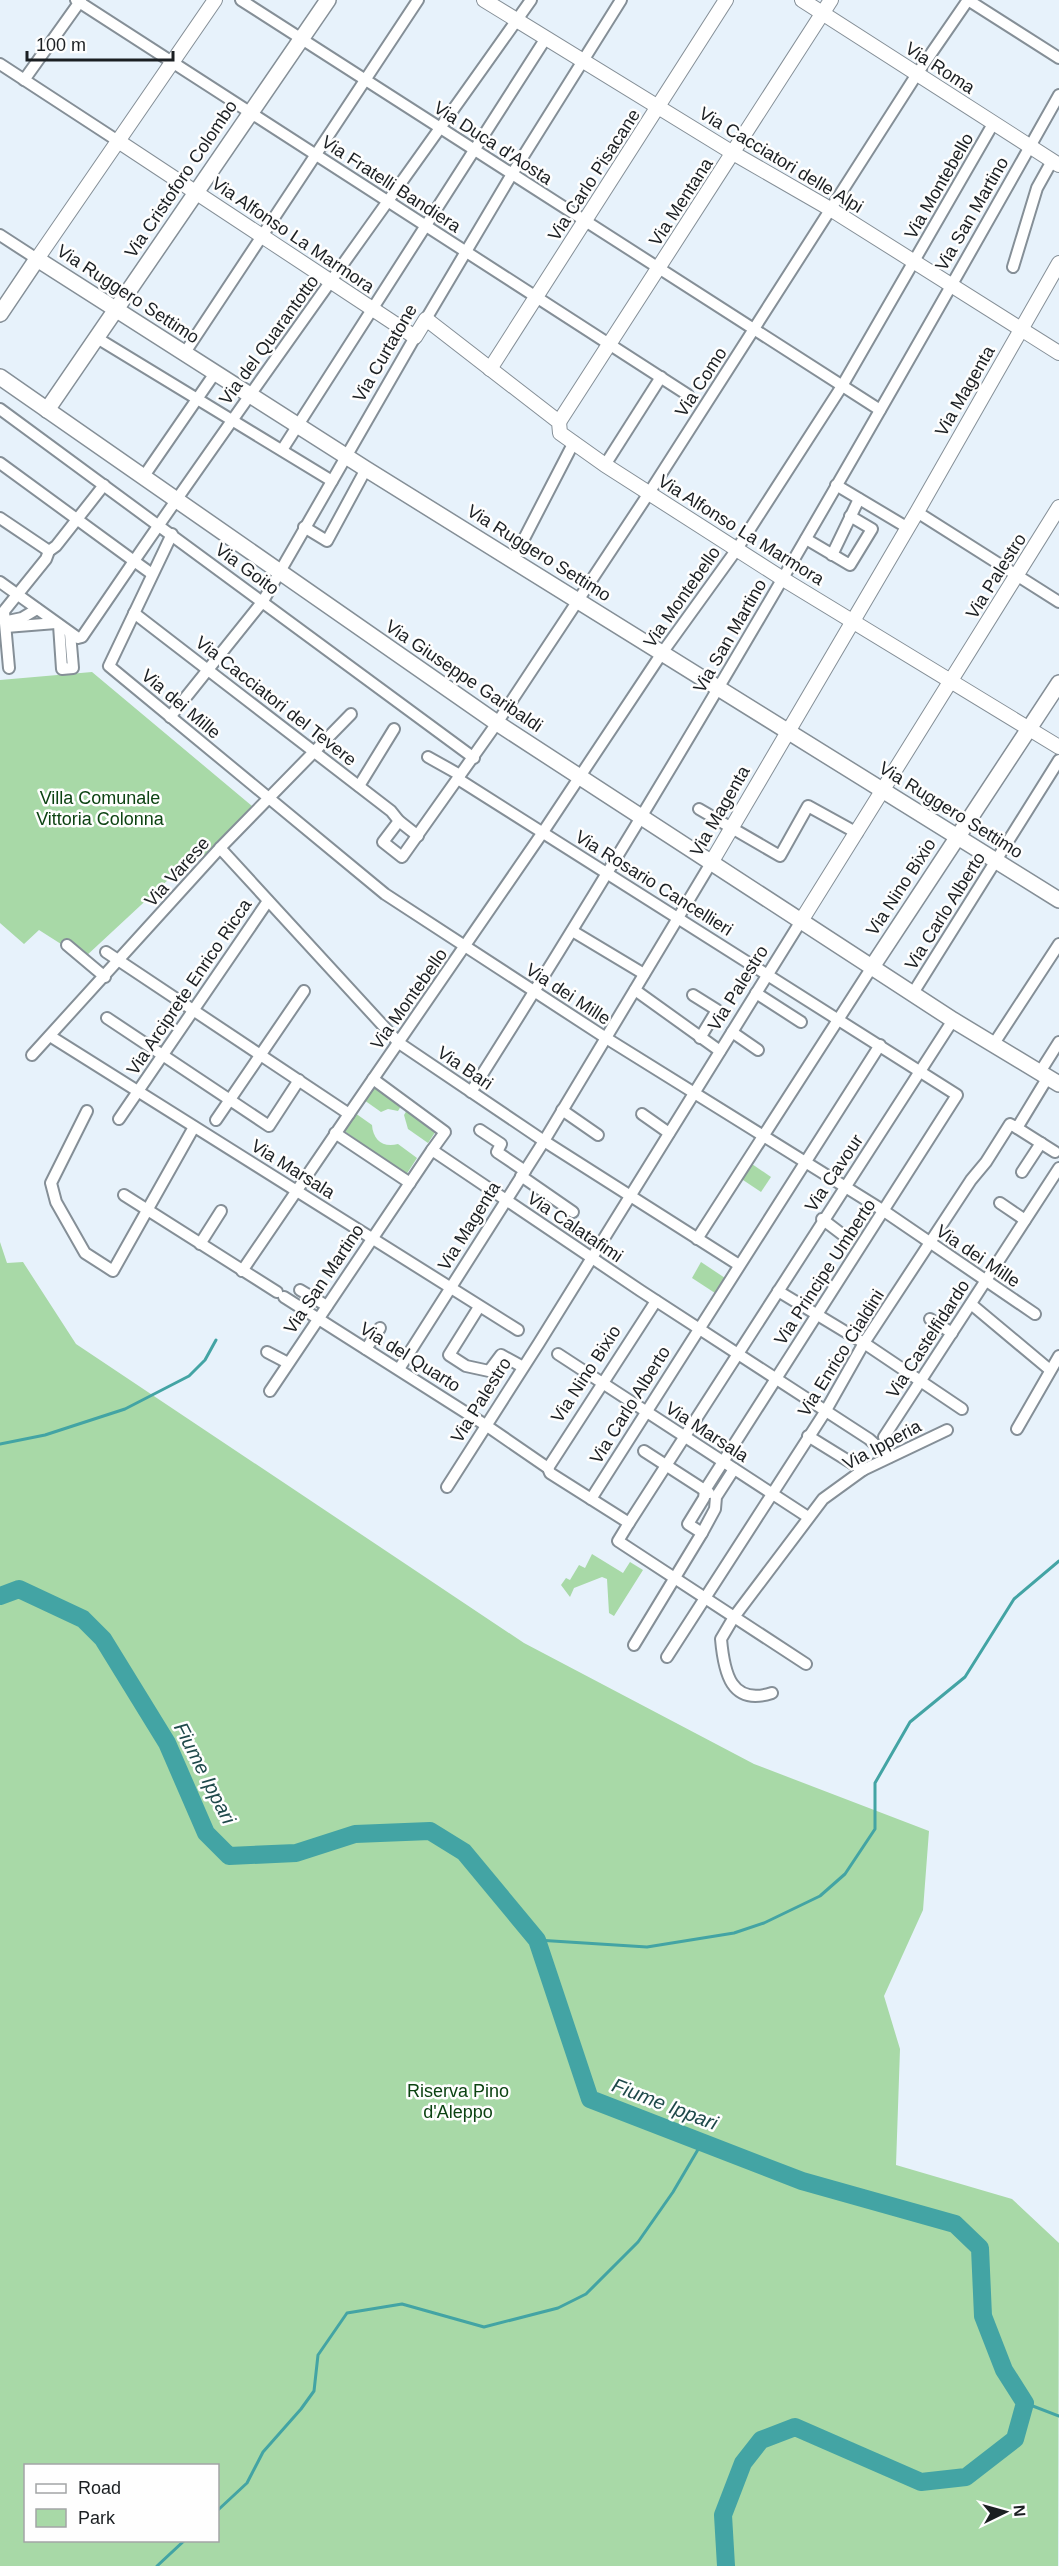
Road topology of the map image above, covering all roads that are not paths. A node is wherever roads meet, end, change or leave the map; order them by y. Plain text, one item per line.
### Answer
1 (214, 0) edge
2 (241, 0) edge
3 (328, 0) edge
4 (418, 0) edge
5 (484, 0) edge
6 (531, 0) edge
7 (621, 0) edge
8 (726, 0) edge
9 (802, 0) edge
10 (831, 0) edge
11 (968, 0) edge
12 (79, 1) edge
13 (822, 13) junction
14 (517, 20) junction
15 (546, 38) junction
16 (301, 39) junction
17 (1059, 58) edge
18 (583, 60) junction
19 (172, 62) junction
20 (0, 64) edge
21 (917, 74) junction
22 (24, 80) junction
23 (365, 80) junction
24 (1059, 95) edge
25 (659, 107) junction
26 (250, 112) junction
27 (993, 124) junction
28 (439, 128) junction
29 (118, 141) junction
30 (1030, 146) junction
31 (474, 150) junction
32 (734, 153) junction
33 (315, 154) junction
34 (1055, 163) edge
35 (512, 174) junction
36 (195, 191) junction
37 (388, 201) junction
38 (832, 210) junction
39 (585, 221) junction
40 (425, 226) junction
41 (0, 235) edge
42 (262, 235) junction
43 (465, 252) junction
44 (37, 259) junction
45 (915, 261) junction
46 (1059, 263) edge
47 (1013, 267) dead end
48 (660, 269) junction
49 (331, 282) junction
50 (951, 284) junction
51 (536, 297) junction
52 (116, 310) junction
53 (372, 310) junction
54 (0, 314) edge
55 (426, 319) junction
56 (754, 330) junction
57 (1021, 330) junction
58 (415, 337) junction
59 (97, 338) junction
60 (610, 345) junction
61 (1059, 353) edge
62 (184, 354) junction
63 (490, 369) junction
64 (215, 373) junction
65 (661, 377) junction
66 (2, 381) edge
67 (842, 386) junction
68 (248, 394) junction
69 (688, 395) dead end
70 (198, 399) junction
71 (0, 409) edge
72 (46, 410) junction
73 (879, 410) junction
74 (231, 420) junction
75 (559, 422) junction
76 (298, 426) junction
77 (574, 442) junction
78 (282, 450) junction
79 (347, 456) junction
80 (0, 463) edge
81 (605, 465) junction
82 (366, 469) junction
83 (144, 476) junction
84 (332, 481) junction
85 (104, 485) junction
86 (836, 485) junction
87 (649, 493) junction
88 (177, 499) junction
89 (859, 499) junction
90 (917, 512) junction
91 (77, 516) junction
92 (850, 516) junction
93 (1057, 516) edge
94 (0, 518) edge
95 (159, 525) junction
96 (304, 527) junction
97 (908, 528) junction
98 (172, 534) junction
99 (806, 539) junction
100 (736, 549) junction
101 (48, 550) junction
102 (832, 555) junction
103 (513, 560) junction
104 (134, 561) junction
105 (280, 573) junction
106 (152, 574) junction
107 (1017, 576) junction
108 (783, 579) junction
109 (0, 582) edge
110 (15, 593) junction
111 (578, 600) junction
112 (263, 601) junction
113 (1059, 602) edge
114 (37, 609) junction
115 (137, 615) junction
116 (4, 619) edge
117 (854, 621) junction
118 (57, 624) junction
119 (70, 633) junction
120 (662, 653) junction
121 (9, 668) dead end
122 (209, 670) junction
123 (952, 681) junction
124 (1059, 683) edge
125 (718, 688) junction
126 (351, 714) dead end
127 (170, 717) junction
128 (497, 723) junction
129 (394, 729) dead end
130 (1029, 729) junction
131 (788, 731) junction
132 (1059, 747) edge
133 (314, 752) junction
134 (428, 757) dead end
135 (474, 758) junction
136 (1059, 760) edge
137 (459, 777) junction
138 (579, 777) junction
139 (359, 786) junction
140 (883, 791) junction
141 (268, 799) junction
142 (699, 809) dead end
143 (642, 818) junction
144 (399, 821) junction
145 (731, 827) junction
146 (543, 832) junction
147 (857, 833) junction
148 (418, 836) junction
149 (958, 837) junction
150 (220, 849) junction
151 (996, 861) junction
152 (711, 863) junction
153 (609, 874) junction
154 (1059, 900) edge
155 (268, 901) junction
156 (679, 917) junction
157 (801, 921) junction
158 (573, 932) junction
159 (1059, 944) edge
160 (67, 945) dead end
161 (466, 947) junction
162 (106, 952) dead end
163 (120, 961) junction
164 (871, 964) junction
165 (644, 974) junction
166 (767, 974) junction
167 (105, 977) junction
168 (635, 990) junction
169 (304, 991) dead end
170 (915, 991) junction
171 (535, 992) junction
172 (756, 993) junction
173 (693, 995) dead end
174 (193, 1010) junction
175 (107, 1018) dead end
176 (835, 1019) junction
177 (952, 1020) junction
178 (801, 1022) dead end
179 (732, 1032) junction
180 (50, 1036) junction
181 (606, 1038) junction
182 (700, 1038) junction
183 (1059, 1042) edge
184 (399, 1043) junction
185 (993, 1045) junction
186 (878, 1048) junction
187 (758, 1050) dead end
188 (720, 1051) junction
189 (32, 1055) dead end
190 (162, 1055) junction
191 (261, 1055) junction
192 (918, 1073) junction
193 (374, 1077) junction
194 (1049, 1078) edge
195 (299, 1080) junction
196 (137, 1091) junction
197 (471, 1092) junction
198 (694, 1093) junction
199 (230, 1100) junction
200 (954, 1100) joint
201 (562, 1110) junction
202 (87, 1111) dead end
203 (347, 1112) junction
204 (642, 1114) dead end
205 (119, 1119) dead end
206 (216, 1120) dead end
207 (194, 1127) junction
208 (1017, 1128) junction
209 (480, 1130) dead end
210 (669, 1133) junction
211 (334, 1135) junction
212 (598, 1135) dead end
213 (762, 1135) junction
214 (544, 1141) junction
215 (1041, 1143) junction
216 (435, 1152) junction
217 (1055, 1152) dead end
218 (805, 1161) junction
219 (1022, 1172) dead end
220 (523, 1174) junction
221 (1058, 1174) edge
222 (408, 1185) junction
223 (846, 1187) junction
224 (297, 1190) junction
225 (124, 1196) dead end
226 (630, 1196) junction
227 (506, 1201) junction
228 (1000, 1203) dead end
229 (147, 1210) junction
230 (221, 1211) dead end
231 (884, 1211) junction
232 (573, 1212) dead end
233 (822, 1219) junction
234 (1025, 1220) junction
235 (847, 1238) dead end
236 (371, 1239) junction
237 (697, 1239) junction
238 (200, 1244) junction
239 (931, 1244) junction
240 (592, 1258) junction
241 (738, 1263) junction
242 (242, 1271) junction
243 (985, 1281) junction
244 (450, 1289) junction
245 (300, 1290) dead end
246 (780, 1291) junction
247 (656, 1301) junction
248 (971, 1304) junction
249 (327, 1306) junction
250 (480, 1307) junction
251 (817, 1314) junction
252 (1035, 1314) dead end
253 (319, 1318) junction
254 (930, 1319) dead end
255 (380, 1328) dead end
256 (518, 1330) dead end
257 (695, 1330) junction
258 (952, 1333) junction
259 (864, 1343) junction
260 (366, 1349) junction
261 (267, 1352) dead end
262 (558, 1354) dead end
263 (1059, 1356) edge
264 (738, 1357) junction
265 (288, 1363) junction
266 (523, 1367) junction
267 (399, 1369) junction
268 (1050, 1370) junction
269 (776, 1379) junction
270 (921, 1383) junction
271 (603, 1384) junction
272 (270, 1390) dead end
273 (962, 1409) dead end
274 (645, 1411) junction
275 (825, 1412) junction
276 (487, 1426) junction
277 (1017, 1429) dead end
278 (947, 1430) dead end
279 (684, 1436) junction
280 (808, 1436) junction
281 (884, 1437) dead end
282 (644, 1452) dead end
283 (889, 1457) junction
284 (723, 1461) junction
285 (666, 1465) junction
286 (548, 1468) junction
287 (734, 1469) junction
288 (863, 1470) junction
289 (447, 1487) dead end
290 (703, 1489) junction
291 (772, 1492) junction
292 (593, 1496) junction
293 (716, 1497) junction
294 (808, 1517) junction
295 (631, 1520) junction
296 (700, 1536) junction
297 (674, 1577) junction
298 (704, 1598) junction
299 (734, 1617) junction
300 (634, 1645) dead end
301 (667, 1657) dead end
302 (806, 1664) dead end
303 (772, 1693) dead end

1 - 19 street
2 - 16 street, Via Duca d'Aosta
3 - 16 main road, Via Cristoforo Colombo
4 - 23 street
5 - 14 street, Via Cacciatori delle Alpi
6 - 14 street, Via del Quarantotto
7 - 18 street, Via Curtatone
8 - 25 street, Via Carlo Pisacane
9 - 13 street, Via Roma
10 - 13 street, Via Mentana
11 - 17 street
11 - 21 street, Via Como
12 - 19 street, Via Fratelli Bandiera
12 - 22 street
13 - 21 street, Via Roma
13 - 32 street, Via Mentana
14 - 15 street, Via Cacciatori delle Alpi
14 - 28 street, Via del Quarantotto
15 - 18 street, Via Cacciatori delle Alpi
15 - 31 street
16 - 23 street, Via Duca d'Aosta
16 - 26 main road, Via Cristoforo Colombo
18 - 25 street, Via Cacciatori delle Alpi
18 - 35 street, Via Curtatone
19 - 26 street, Via Fratelli Bandiera
19 - 29 street
20 - 22 street, Via Alfonso La Marmora
21 - 27 street, Via Roma
21 - 38 street, Via Como
22 - 29 street, Via Alfonso La Marmora
23 - 28 street, Via Duca d'Aosta
23 - 33 street
24 - 30 street, Via San Martino
25 - 32 street, Via Cacciatori delle Alpi
25 - 39 street, Via Carlo Pisacane
26 - 33 street, Via Fratelli Bandiera
26 - 36 main road, Via Cristoforo Colombo
27 - 30 street, Via Roma
27 - 45 street, Via Montebello
28 - 31 street, Via Duca d'Aosta
28 - 37 street, Via del Quarantotto
29 - 36 street, Via Alfonso La Marmora
29 - 44 street
30 - 34 street, Via Roma
30 - 50 street, Via San Martino
31 - 35 street, Via Duca d'Aosta
31 - 40 street
32 - 38 street, Via Cacciatori delle Alpi
32 - 48 street, Via Mentana
33 - 37 street, Via Fratelli Bandiera
33 - 42 street
34 - 47 street
35 - 39 street, Via Duca d'Aosta
35 - 43 street, Via Curtatone
36 - 42 street, Via Alfonso La Marmora
36 - 52 main road, Via Cristoforo Colombo
37 - 40 street, Via Fratelli Bandiera
37 - 49 street, Via del Quarantotto
38 - 45 street, Via Cacciatori delle Alpi
38 - 56 street, Via Como
39 - 48 street, Via Duca d'Aosta
39 - 51 street, Via Carlo Pisacane
40 - 43 street, Via Fratelli Bandiera
40 - 53 street
41 - 44 street, Via Ruggero Settimo
42 - 49 street, Via Alfonso La Marmora
42 - 62 street
43 - 51 street, Via Fratelli Bandiera
43 - 55 street, Via Curtatone
44 - 52 main road, Via Ruggero Settimo
44 - 54 main road
45 - 50 street, Via Cacciatori delle Alpi
45 - 67 street, Via Montebello
46 - 57 street, Via Magenta
48 - 56 street, Via Duca d'Aosta
48 - 60 street, Via Mentana
49 - 53 street, Via Alfonso La Marmora
49 - 68 street, Via del Quarantotto
50 - 57 street, Via Cacciatori delle Alpi
50 - 73 street, Via San Martino
51 - 60 street, Via Fratelli Bandiera
51 - 63 street, Via Carlo Pisacane
52 - 59 main road, Via Cristoforo Colombo
52 - 62 main road, Via Ruggero Settimo
53 - 58 street, Via Alfonso La Marmora
53 - 76 street
55 - 58 street, Via Curtatone
55 - 63 street, Via Alfonso La Marmora
56 - 67 street, Via Duca d'Aosta
56 - 87 street, Via Como
57 - 61 street, Via Cacciatori delle Alpi
57 - 90 street, Via Magenta
58 - 79 street, Via Curtatone
59 - 70 street
59 - 72 main road, Via Cristoforo Colombo
60 - 65 street, Via Fratelli Bandiera
60 - 75 street, Via Mentana
62 - 64 main road, Via Ruggero Settimo
63 - 75 street, Via Alfonso La Marmora
64 - 68 main road, Via Ruggero Settimo
64 - 70 street
65 - 69 street, Via Fratelli Bandiera
65 - 81 street
66 - 72 main road, Via Giuseppe Garibaldi
67 - 73 street, Via Duca d'Aosta
67 - 100 street, Via Montebello
68 - 74 street, Via del Quarantotto
68 - 76 main road, Via Ruggero Settimo
70 - 74 street
70 - 83 street
71 - 85 street, Via Goito
72 - 83 main road, Via Giuseppe Garibaldi
73 - 86 street, Via San Martino
74 - 78 street
74 - 88 street, Via del Quarantotto
75 - 77 street, Via Alfonso La Marmora
76 - 78 street
76 - 79 main road, Via Ruggero Settimo
77 - 81 street, Via Alfonso La Marmora
77 - 103 street
78 - 84 street
79 - 82 main road, Via Ruggero Settimo
79 - 84 street, Via Curtatone
80 - 91 street
81 - 87 street, Via Alfonso La Marmora
82 - 96 street
82 - 103 main road, Via Ruggero Settimo
83 - 88 main road, Via Giuseppe Garibaldi
84 - 96 street, Via Curtatone
85 - 91 street
85 - 95 street, Via Goito
86 - 89 street
86 - 99 street, Via San Martino
87 - 100 street, Via Alfonso La Marmora
87 - 111 street, Via Como
88 - 95 street, Via del Quarantotto
88 - 105 main road, Via Giuseppe Garibaldi
89 - 92 street
89 - 97 street
90 - 97 street, Via Magenta
90 - 107 street
91 - 101 street
91 - 104 street
92 - 102 street
92 - 102 street
93 - 107 street, Via Palestro
94 - 101 street
95 - 98 street, Via Goito
95 - 104 street, Via del Quarantotto
96 - 105 street, Via Curtatone
97 - 117 street, Via Magenta
98 - 106 street
98 - 112 street, Via Goito
99 - 102 street
99 - 108 street, Via San Martino
100 - 108 street, Via Alfonso La Marmora
100 - 120 street, Via Montebello
101 - 110 street
103 - 111 main road, Via Ruggero Settimo
104 - 106 street
104 - 119 street, Via del Quarantotto
105 - 112 street, Via Curtatone
105 - 128 main road, Via Giuseppe Garibaldi
106 - 115 street
107 - 113 street
107 - 123 street, Via Palestro
108 - 117 street, Via Alfonso La Marmora
108 - 125 street, Via San Martino
109 - 110 street
110 - 114 street
110 - 116 street
111 - 120 main road, Via Ruggero Settimo
111 - 128 street, Via Como
112 - 122 street, Via Curtatone
112 - 135 street, Via Goito
114 - 116 street
114 - 118 street
115 - 122 street, Via Cacciatori del Tevere
115 - 127 street, Via dei Mille
116 - 118 street
116 - 121 street
117 - 123 street, Via Alfonso La Marmora
117 - 131 street, Via Magenta
118 - 119 street
118 - 119 street
120 - 125 main road, Via Ruggero Settimo
120 - 138 street, Via Montebello
122 - 127 street, Via Curtatone
122 - 133 street, Via Cacciatori del Tevere
123 - 130 street, Via Alfonso La Marmora
123 - 140 street, Via Palestro
124 - 130 main road, Via Nino Bixio
125 - 131 main road, Via Ruggero Settimo
125 - 143 street, Via San Martino
126 - 133 street, Via Varese
127 - 141 street, Via dei Mille
128 - 135 street, Via Como
128 - 138 main road, Via Giuseppe Garibaldi
129 - 139 street
130 - 132 street, Via Alfonso La Marmora
130 - 149 main road, Via Nino Bixio
131 - 140 main road, Via Ruggero Settimo
131 - 145 street, Via Magenta
133 - 139 street, Via Cacciatori del Tevere
133 - 141 street, Via Varese
134 - 137 street, Via Rosario Cancellieri
135 - 137 street, Via Como
136 - 151 street, Via Carlo Alberto
137 - 146 street, Via Rosario Cancellieri
137 - 148 street, Via Como
138 - 143 main road, Via Giuseppe Garibaldi
138 - 146 street, Via Montebello
139 - 144 street, Via Cacciatori del Tevere
140 - 147 street, Via Palestro
140 - 149 main road, Via Ruggero Settimo
141 - 150 street, Via Varese
141 - 161 street, Via dei Mille
142 - 145 street
143 - 152 main road, Via Giuseppe Garibaldi
143 - 153 street, Via San Martino
144 - 148 street, Via Cacciatori del Tevere
144 - 148 street, Via Como
145 - 147 street
145 - 152 street, Via Magenta
146 - 153 street, Via Rosario Cancellieri
146 - 161 street, Via Montebello
147 - 157 street, Via Palestro
149 - 151 main road, Via Ruggero Settimo
149 - 164 main road, Via Nino Bixio
150 - 155 street, Via Bari
150 - 163 street, Via Varese
151 - 154 main road, Via Ruggero Settimo
151 - 170 street, Via Carlo Alberto
152 - 156 street, Via Magenta
152 - 157 main road, Via Giuseppe Garibaldi
153 - 156 street, Via Rosario Cancellieri
153 - 158 street, Via San Martino
155 - 174 street, Via Arciprete Enrico Ricca
155 - 184 street, Via Bari
156 - 165 street, Via Magenta
156 - 166 street, Via Rosario Cancellieri
157 - 164 main road, Via Giuseppe Garibaldi
157 - 166 street, Via Palestro
158 - 165 street
158 - 171 street, Via San Martino
159 - 185 street
160 - 167 street
161 - 171 street, Via dei Mille
161 - 184 street, Via Montebello
162 - 163 street
163 - 167 street, Via Varese
163 - 174 street
164 - 170 main road, Via Giuseppe Garibaldi
164 - 176 street
165 - 168 street, Via Magenta
166 - 172 street, Via Palestro
166 - 176 street, Via Rosario Cancellieri
167 - 180 street, Via Varese
168 - 181 street, Via Magenta
168 - 182 street
169 - 191 street
170 - 177 main road, Via Giuseppe Garibaldi
171 - 181 street, Via dei Mille
171 - 197 street, Via San Martino
172 - 178 street
172 - 179 street, Via Palestro
173 - 182 street
174 - 190 street, Via Arciprete Enrico Ricca
174 - 191 street
175 - 190 street
176 - 186 street, Via Rosario Cancellieri
176 - 213 street
177 - 185 main road, Via Giuseppe Garibaldi
177 - 192 street, Via Cavour
179 - 187 street
179 - 188 street, Via Palestro
180 - 189 street, Via Varese
180 - 196 street, Via Marsala
181 - 198 street, Via dei Mille
181 - 201 street, Via Magenta
182 - 188 street
183 - 194 street, Via Enrico Cialdini
184 - 193 street, Via Montebello
184 - 197 street, Via Bari
185 - 194 main road
186 - 192 street, Via Rosario Cancellieri
186 - 218 street
188 - 198 street, Via Palestro
190 - 196 street, Via Arciprete Enrico Ricca
190 - 199 street
191 - 195 street
191 - 199 street
192 - 200 street, Via Rosario Cancellieri
192 - 223 street, Via Cavour
193 - 203 street, Via Montebello
193 - 216 street
194 - 208 street, Via Enrico Cialdini
195 - 199 street
195 - 203 street
196 - 205 street, Via Arciprete Enrico Ricca
196 - 207 street, Via Marsala
197 - 214 street, Via Bari
198 - 210 street, Via Palestro
198 - 213 street, Via dei Mille
199 - 206 street
200 - 231 street, Via Principe Umberto
201 - 212 street
201 - 214 street, Via Magenta
202 - 229 street
203 - 211 street, Via Montebello
204 - 210 street
207 - 224 street, Via Marsala
207 - 229 street
208 - 215 street
208 - 239 street, Via Enrico Cialdini
209 - 220 street
210 - 226 street, Via Palestro
211 - 222 street
211 - 224 street
213 - 218 street, Via dei Mille
213 - 237 street
214 - 220 street, Via Magenta
214 - 226 street, Via Bari
215 - 217 street
215 - 219 street
216 - 222 street, Via San Martino
216 - 227 street, Via Calatafimi
218 - 223 street, Via dei Mille
218 - 241 street
220 - 227 street, Via Magenta
220 - 232 street
221 - 234 street, Via Castelfidardo
222 - 236 street, Via San Martino
223 - 231 street, Via dei Mille
223 - 233 street, Via Cavour
224 - 236 street, Via Marsala
224 - 242 street
225 - 229 street, Via del Quarto
226 - 237 street, Via Bari
226 - 240 street, Via Palestro
227 - 240 street, Via Calatafimi
227 - 244 street, Via Magenta
228 - 234 street
229 - 238 street, Via del Quarto
230 - 238 street
231 - 239 street, Via dei Mille
231 - 251 street, Via Principe Umberto
233 - 235 street
233 - 246 street, Via Cavour
234 - 243 street, Via Castelfidardo
236 - 244 street, Via Marsala
236 - 249 street, Via San Martino
237 - 241 street, Via Bari
238 - 242 street, Via del Quarto
239 - 243 street, Via dei Mille
239 - 259 street, Via Enrico Cialdini
240 - 247 street, Via Calatafimi
240 - 266 street, Via Palestro
241 - 257 street, Via Carlo Alberto
242 - 253 street, Via del Quarto
243 - 248 street, Via Castelfidardo
243 - 252 street, Via dei Mille
244 - 250 street, Via Marsala
244 - 267 street, Via Magenta
245 - 249 street
246 - 251 street
246 - 264 street, Via Cavour
247 - 257 street, Via Calatafimi
247 - 271 street, Via Nino Bixio
248 - 258 street, Via Castelfidardo
248 - 268 street
249 - 253 street, Via San Martino
250 - 256 street, Via Marsala
250 - 266 street
251 - 259 street
251 - 269 street, Via Principe Umberto
253 - 260 street, Via del Quarto
253 - 265 street, Via San Martino
254 - 258 street
255 - 260 street
257 - 264 street, Via Calatafimi
257 - 274 street, Via Carlo Alberto
258 - 270 street, Via Castelfidardo
259 - 270 street
259 - 275 street, Via Enrico Cialdini
260 - 267 street, Via del Quarto
261 - 265 street
262 - 271 street, Via Marsala
263 - 268 street
264 - 269 street
264 - 279 street
265 - 272 street, Via San Martino
266 - 276 street, Via Palestro
267 - 276 street, Via del Quarto
268 - 277 street
269 - 275 street
269 - 284 street, Via Principe Umberto
270 - 273 street
270 - 281 street, Via Castelfidardo
271 - 274 street, Via Marsala
271 - 286 street, Via Nino Bixio
274 - 279 street, Via Marsala
274 - 292 street, Via Carlo Alberto
275 - 280 street, Via Enrico Cialdini
275 - 283 street
276 - 286 street, Via del Quarto
276 - 289 street, Via Palestro
278 - 283 street, Via Ipperia
279 - 284 street, Via Marsala
279 - 285 street
280 - 288 street
280 - 291 street, Via Enrico Cialdini
282 - 285 street
283 - 288 street, Via Ipperia
284 - 287 street, Via Marsala
284 - 290 street, Via Principe Umberto
285 - 290 street
285 - 295 street
286 - 292 street, Via del Quarto
287 - 291 street, Via Marsala
287 - 293 street
288 - 294 street, Via Ipperia
290 - 293 street
290 - 296 street, Via Principe Umberto
291 - 294 street, Via Marsala
291 - 298 street, Via Enrico Cialdini
292 - 295 street, Via del Quarto
293 - 296 street
294 - 299 street, Via Ipperia
295 - 297 street
296 - 297 street
297 - 298 street
297 - 300 street
298 - 299 street
298 - 301 street, Via Enrico Cialdini
299 - 302 street
299 - 303 street, Via Ipperia

